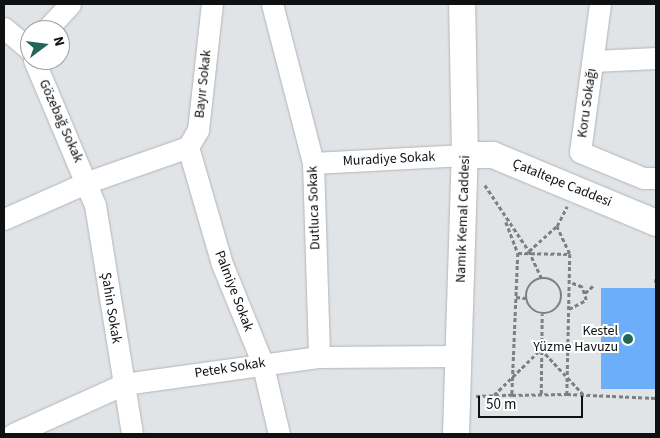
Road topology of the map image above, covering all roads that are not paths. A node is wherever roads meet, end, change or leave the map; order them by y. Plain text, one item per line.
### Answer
1 (70, 4) edge
2 (212, 4) edge
3 (272, 4) edge
4 (462, 4) edge
5 (600, 4) edge
6 (55, 20) edge
7 (4, 28) edge
8 (20, 42) edge
9 (656, 58) edge
10 (594, 61) junction
11 (39, 70) edge
12 (188, 147) junction
13 (465, 154) junction
14 (313, 163) junction
15 (656, 178) edge
16 (88, 182) junction
17 (4, 219) edge
18 (656, 223) edge
19 (458, 356) junction
20 (319, 357) junction
21 (262, 362) junction
22 (124, 384) junction
23 (13, 434) edge
24 (132, 434) edge
25 (279, 434) edge
26 (456, 434) edge

1 - 6 street
2 - 12 street, Bayır Sokak
3 - 14 street, Dutluca Sokak
4 - 13 main road, Namık Kemal Caddesi
5 - 10 street, Koru Sokağı
7 - 8 street, Gözebağ Sokak
9 - 10 street
10 - 15 street, Koru Sokağı
11 - 16 street, Gözebağ Sokak
12 - 16 street
12 - 21 street, Palmiye Sokak
13 - 14 street, Muradiye Sokak
13 - 18 main road, Çataltepe Caddesi
13 - 19 main road, Namık Kemal Caddesi
14 - 20 street, Dutluca Sokak
16 - 17 street
16 - 22 street, Şahin Sokak
19 - 20 street, Petek Sokak
19 - 26 main road, Namık Kemal Caddesi
20 - 21 street, Petek Sokak
21 - 22 street, Petek Sokak
21 - 25 street, Palmiye Sokak
22 - 23 street, Petek Sokak
22 - 24 street, Şahin Sokak

